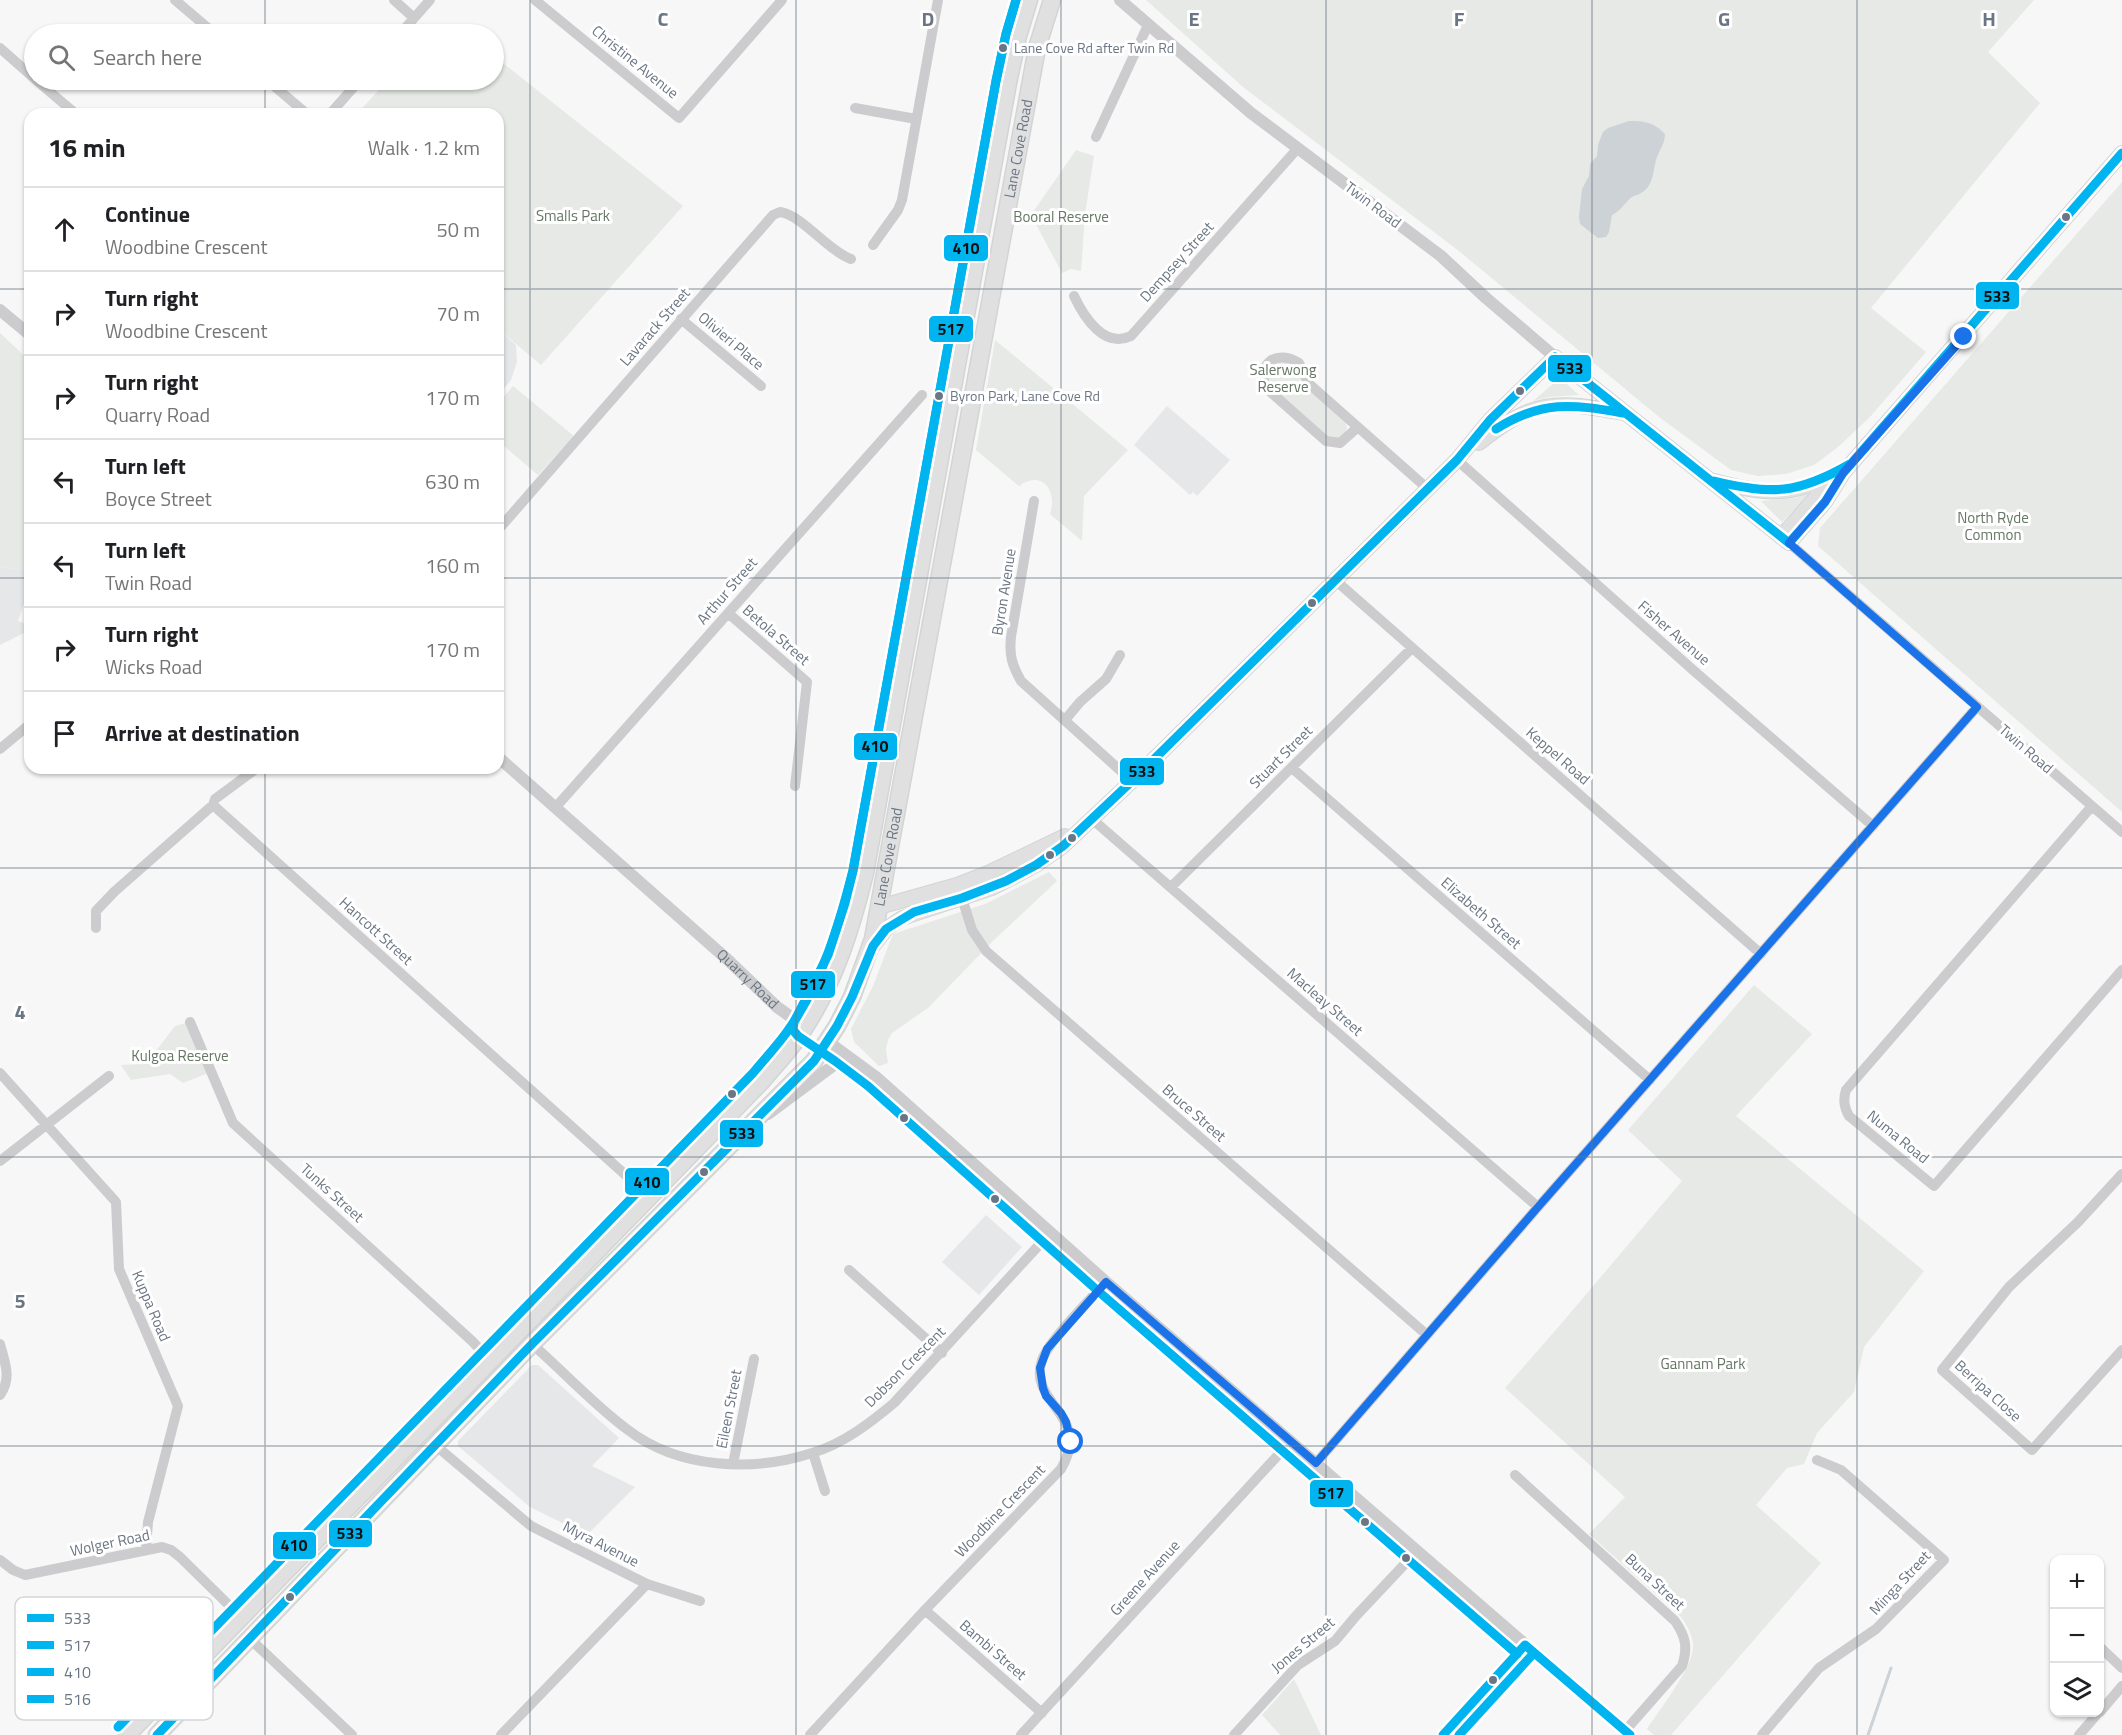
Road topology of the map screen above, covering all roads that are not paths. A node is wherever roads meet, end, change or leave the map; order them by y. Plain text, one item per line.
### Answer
1 (175, 0) edge
2 (394, 0) edge
3 (430, 0) edge
4 (535, 0) edge
5 (782, 0) edge
6 (938, 0) edge
7 (1029, 0) edge
8 (1052, 0) edge
9 (1120, 0) edge
10 (414, 18) junction
11 (203, 24) edge
12 (409, 24) edge
13 (1148, 25) junction
14 (0, 48) edge
15 (24, 69) edge
16 (48, 90) edge
17 (279, 90) edge
18 (351, 90) edge
19 (69, 108) edge
20 (300, 108) edge
21 (335, 108) edge
22 (855, 108) dead end
23 (916, 119) junction
24 (1096, 137) dead end
25 (1298, 148) junction
26 (2122, 153) edge
27 (873, 245) dead end
28 (851, 260) dead end
29 (1074, 296) dead end
30 (0, 310) edge
31 (681, 319) junction
32 (24, 330) edge
33 (1558, 360) junction
34 (761, 386) dead end
35 (922, 395) dead end
36 (1625, 413) junction
37 (1358, 427) junction
38 (1498, 428) junction
39 (1457, 460) junction
40 (1853, 461) junction
41 (1710, 480) junction
42 (1428, 489) junction
43 (1034, 501) dead end
44 (504, 523) edge
45 (1785, 540) junction
46 (1335, 580) junction
47 (728, 613) junction
48 (1412, 648) junction
49 (1120, 655) dead end
50 (1977, 707) junction
51 (1065, 720) junction
52 (24, 729) edge
53 (0, 749) edge
54 (504, 762) edge
55 (1292, 768) junction
56 (249, 774) edge
57 (1132, 781) junction
58 (795, 786) dead end
59 (213, 805) junction
60 (2092, 806) junction
61 (555, 808) junction
62 (1092, 819) junction
63 (1873, 826) junction
64 (2122, 832) edge
65 (957, 885) junction
66 (1171, 887) junction
67 (962, 898) junction
68 (879, 907) junction
69 (96, 928) dead end
70 (870, 952) junction
71 (1761, 954) junction
72 (839, 960) junction
73 (2122, 970) edge
74 (190, 1022) dead end
75 (805, 1027) junction
76 (827, 1041) junction
77 (0, 1073) edge
78 (109, 1076) dead end
79 (876, 1077) junction
80 (1650, 1080) junction
81 (750, 1124) junction
82 (46, 1125) junction
83 (0, 1161) edge
84 (2122, 1174) edge
85 (649, 1196) junction
86 (1538, 1207) junction
87 (1051, 1233) junction
88 (849, 1270) dead end
89 (1106, 1282) junction
90 (1427, 1335) junction
91 (0, 1344) edge
92 (532, 1344) junction
93 (2122, 1350) edge
94 (942, 1353) junction
95 (754, 1359) dead end
96 (491, 1361) junction
97 (0, 1395) edge
98 (1291, 1441) junction
99 (435, 1445) junction
100 (813, 1453) junction
101 (1817, 1460) dead end
102 (1316, 1463) junction
103 (733, 1464) junction
104 (1515, 1475) dead end
105 (825, 1491) dead end
106 (146, 1549) junction
107 (1417, 1551) junction
108 (0, 1560) edge
109 (647, 1584) junction
110 (700, 1601) dead end
111 (925, 1610) junction
112 (241, 1617) junction
113 (249, 1638) junction
114 (1524, 1645) junction
115 (213, 1646) edge
116 (2104, 1651) edge
117 (2122, 1668) edge
118 (213, 1676) edge
119 (2122, 1686) edge
120 (2104, 1706) edge
121 (1042, 1713) junction
122 (2095, 1717) edge
123 (141, 1720) edge
124 (171, 1720) edge
125 (1628, 1733) edge
126 (127, 1735) edge
127 (157, 1735) edge
128 (352, 1735) edge
129 (501, 1735) edge
130 (810, 1735) edge
131 (1021, 1735) edge
132 (1234, 1735) edge
133 (1443, 1735) edge
134 (1762, 1735) edge
135 (2079, 1735) edge

1 - 11 street
2 - 10 street
3 - 10 street
4 - 5 street, Christine Avenue
6 - 23 street
7 - 72 highway, Lane Cove Road
8 - 68 highway, Lane Cove Road
9 - 13 street, Twin Road
10 - 12 street
13 - 24 street
13 - 25 street, Twin Road
14 - 15 street
16 - 19 street
17 - 20 street
18 - 21 street
22 - 23 street
23 - 27 street
25 - 29 street, Dempsey Street
25 - 33 street, Twin Road
26 - 40 main road
28 - 31 street, Lavarack Street
30 - 32 street
31 - 34 street, Olivieri Place
31 - 44 street, Lavarack Street
33 - 36 main road, Twin Road
33 - 38 main road
33 - 39 main road
35 - 47 street, Arthur Street
36 - 38 main road, Twin Road
36 - 41 main road, Twin Road
37 - 37 street
37 - 42 street
38 - 39 main road
39 - 42 main road
39 - 63 street, Fisher Avenue
40 - 41 main road
40 - 45 main road
41 - 45 main road, Twin Road
42 - 46 main road
43 - 51 street, Byron Avenue
45 - 50 street, Twin Road
46 - 48 street, Keppel Road
46 - 57 main road
47 - 58 street, Betola Street
47 - 61 street, Arthur Street
48 - 55 street, Stuart Street
48 - 71 street, Keppel Road
49 - 51 street
50 - 60 street, Twin Road
50 - 63 street
51 - 57 street, Byron Avenue
52 - 53 street
54 - 61 street, Quarry Road
55 - 66 street, Stuart Street
55 - 80 street, Elizabeth Street
56 - 59 street
57 - 62 main road
59 - 69 street
59 - 85 street, Hancott Street
60 - 64 street, Twin Road
60 - 73 street, Numa Road
61 - 75 street, Quarry Road
62 - 65 main road
62 - 66 street, Macleay Street
62 - 67 main road
63 - 71 street
65 - 67 main road
65 - 68 main road
66 - 86 street, Macleay Street
67 - 70 main road
67 - 90 street, Bruce Street
68 - 70 highway, Lane Cove Road
68 - 72 highway
70 - 76 highway, Lane Cove Road
71 - 80 street
72 - 75 highway, Lane Cove Road
74 - 96 street, Tunks Street
75 - 76 highway, Quarry Road
75 - 85 highway, Lane Cove Road
76 - 79 street, Quarry Road
76 - 81 highway, Lane Cove Road
77 - 82 street, Kuppa Road
78 - 82 street
79 - 81 street
79 - 87 street, Quarry Road
80 - 86 street
81 - 92 highway, Lane Cove Road
82 - 83 street
82 - 106 street, Kuppa Road
84 - 93 street, Berripa Close
85 - 96 highway, Lane Cove Road
86 - 90 street
87 - 89 street, Quarry Road
87 - 94 street, Dobson Crescent
88 - 94 street
89 - 98 street, Quarry Road
89 - 111 street, Woodbine Crescent
90 - 102 street
91 - 97 street
92 - 99 highway, Lane Cove Road
92 - 103 street, Dobson Crescent
94 - 100 street, Dobson Crescent
95 - 103 street, Eileen Street
96 - 112 highway, Lane Cove Road
98 - 102 street, Quarry Road
98 - 121 street, Greene Avenue
99 - 109 street, Myra Avenue
99 - 113 highway, Lane Cove Road
100 - 103 street, Dobson Crescent
100 - 105 street
101 - 134 street, Minga Street
102 - 107 street, Quarry Road
104 - 125 street, Buna Street
106 - 108 street, Wolger Road
106 - 112 street, Wolger Road
107 - 114 street, Quarry Road
107 - 132 street, Jones Street
109 - 110 street
109 - 129 street, Myra Avenue
111 - 121 street, Bambi Street
111 - 130 street, Woodbine Crescent
112 - 115 highway, Lane Cove Road
113 - 118 highway, Lane Cove Road
113 - 128 street
114 - 125 street, Quarry Road
114 - 133 street
116 - 117 street
119 - 120 street
121 - 131 street, Greene Avenue
122 - 135 street
123 - 126 highway, Lane Cove Road
124 - 127 highway, Lane Cove Road

